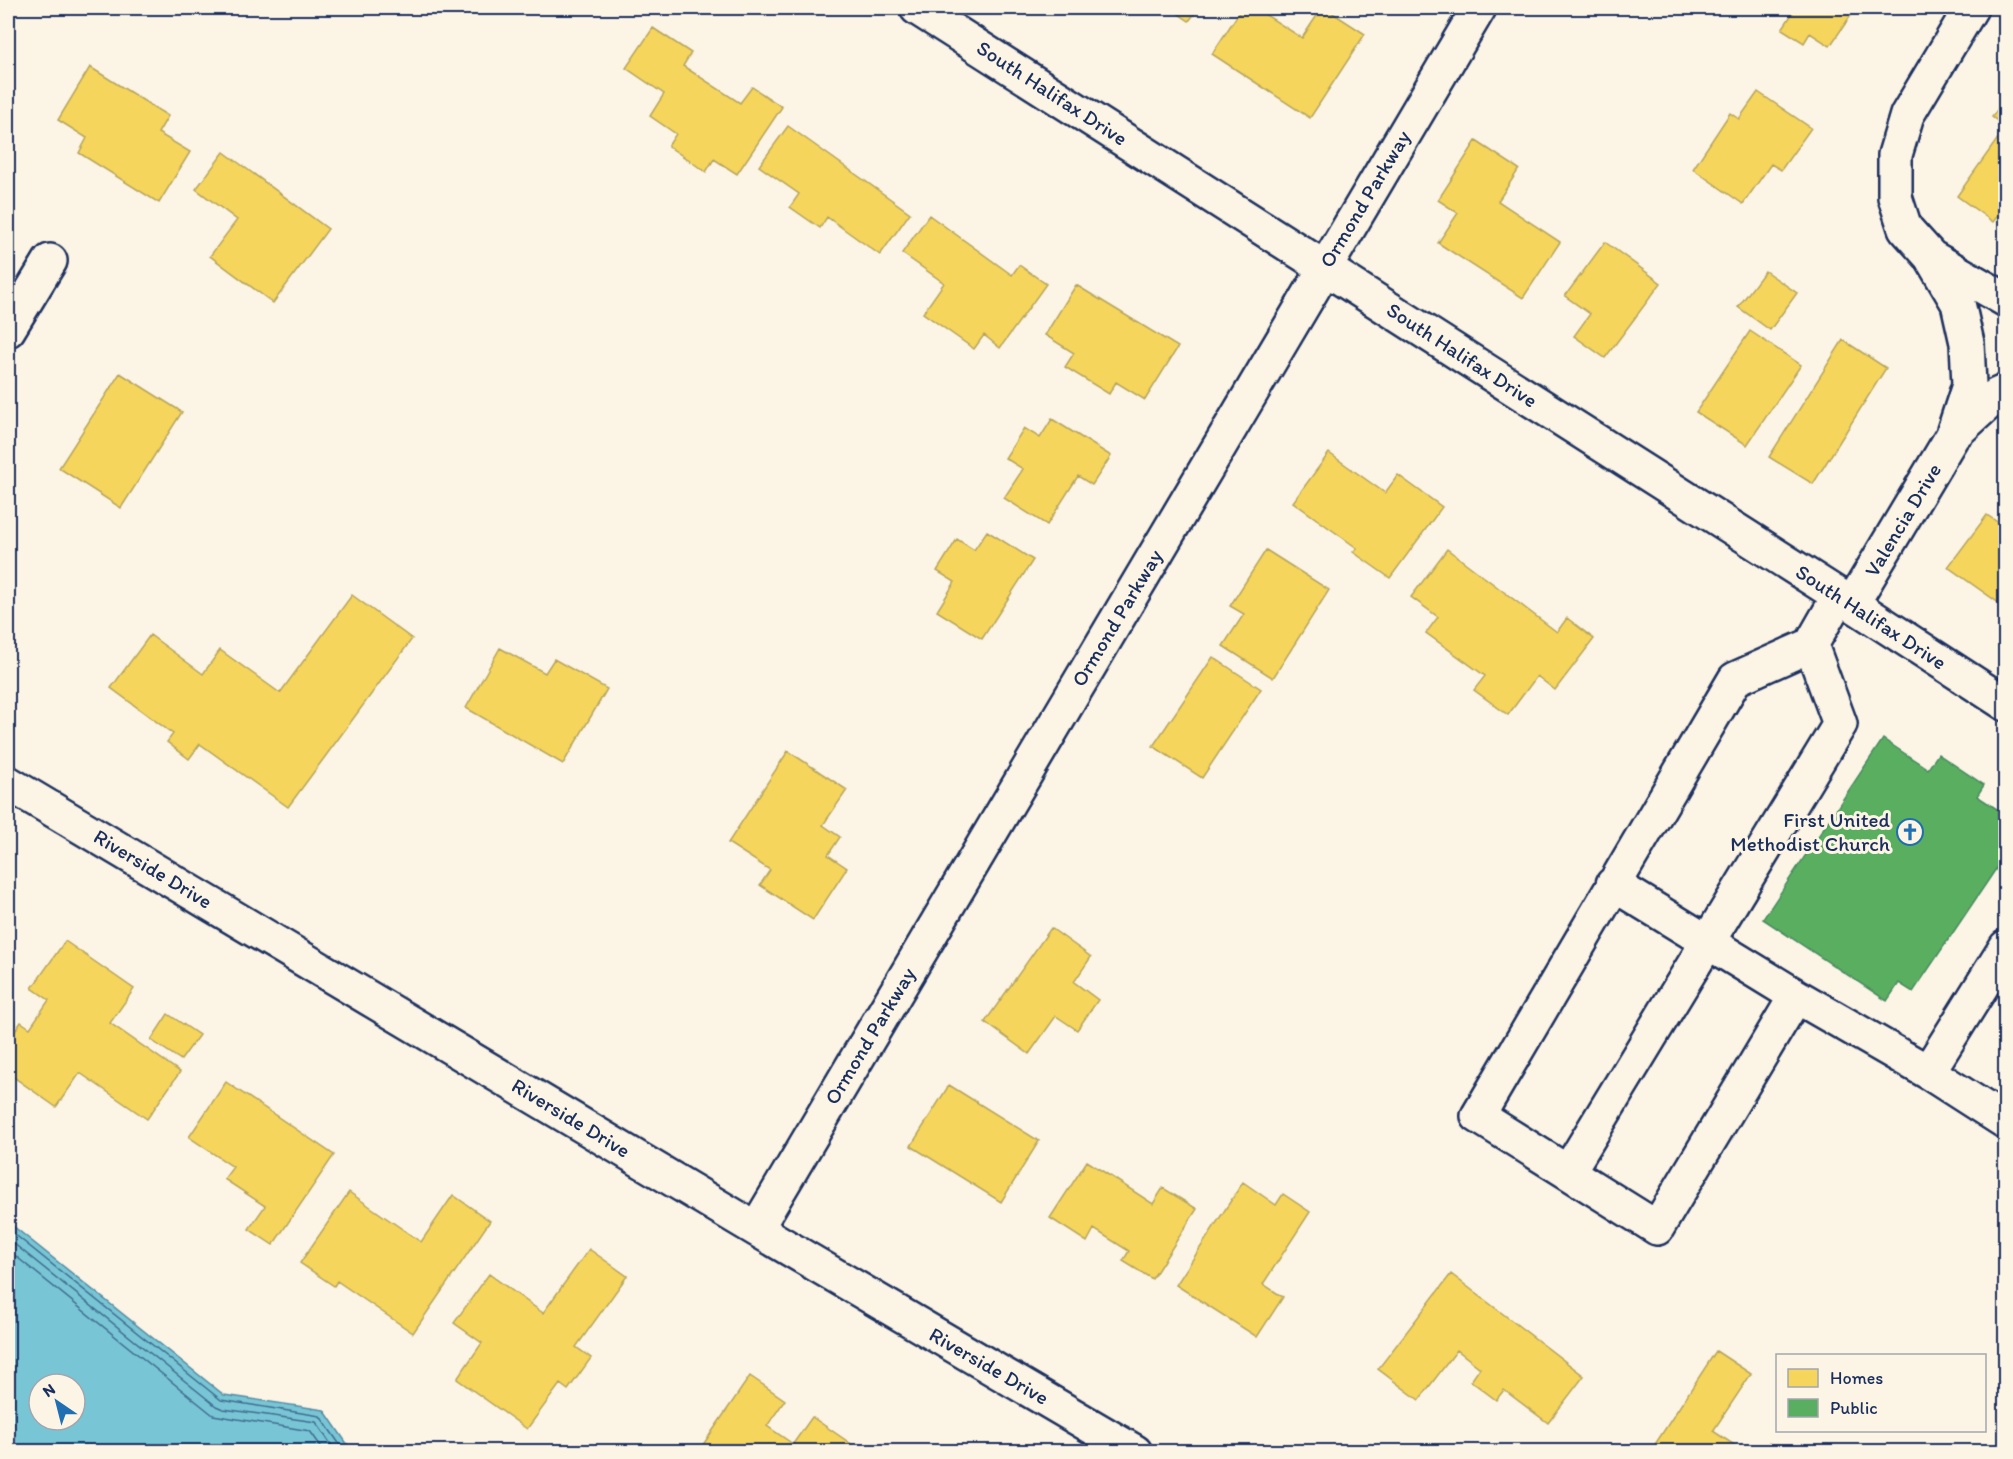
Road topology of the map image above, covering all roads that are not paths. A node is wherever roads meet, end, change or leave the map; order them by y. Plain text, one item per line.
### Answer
1 (917, 8) edge
2 (1479, 8) edge
3 (1971, 8) edge
4 (956, 18) edge
5 (1931, 257) junction
6 (50, 261) dead end
7 (1324, 267) junction
8 (2006, 300) edge
9 (8, 330) edge
10 (2006, 391) edge
11 (1953, 435) junction
12 (1846, 600) junction
13 (1811, 645) junction
14 (2006, 704) edge
15 (8, 783) edge
16 (1613, 884) junction
17 (1708, 942) junction
18 (2006, 946) edge
19 (1796, 996) junction
20 (1928, 1072) junction
21 (2006, 1122) edge
22 (1568, 1172) junction
23 (756, 1228) junction
24 (1135, 1452) edge

1 - 4 street, South Halifax Drive
2 - 7 street, Ormond Parkway
3 - 5 street, Valencia Drive
4 - 7 street, South Halifax Drive
5 - 8 street, Valencia Drive
5 - 11 street, Valencia Drive
6 - 9 street
7 - 12 street, South Halifax Drive
7 - 23 street, Ormond Parkway
10 - 11 street, Valencia Drive
11 - 12 street, Valencia Drive
12 - 13 street, Valencia Drive
12 - 14 street, South Halifax Drive
13 - 16 street
13 - 17 street
15 - 23 street, Riverside Drive
16 - 17 street
16 - 22 street
17 - 19 street
17 - 22 street
18 - 20 street
19 - 20 street
19 - 22 street
20 - 21 street
23 - 24 street, Riverside Drive

